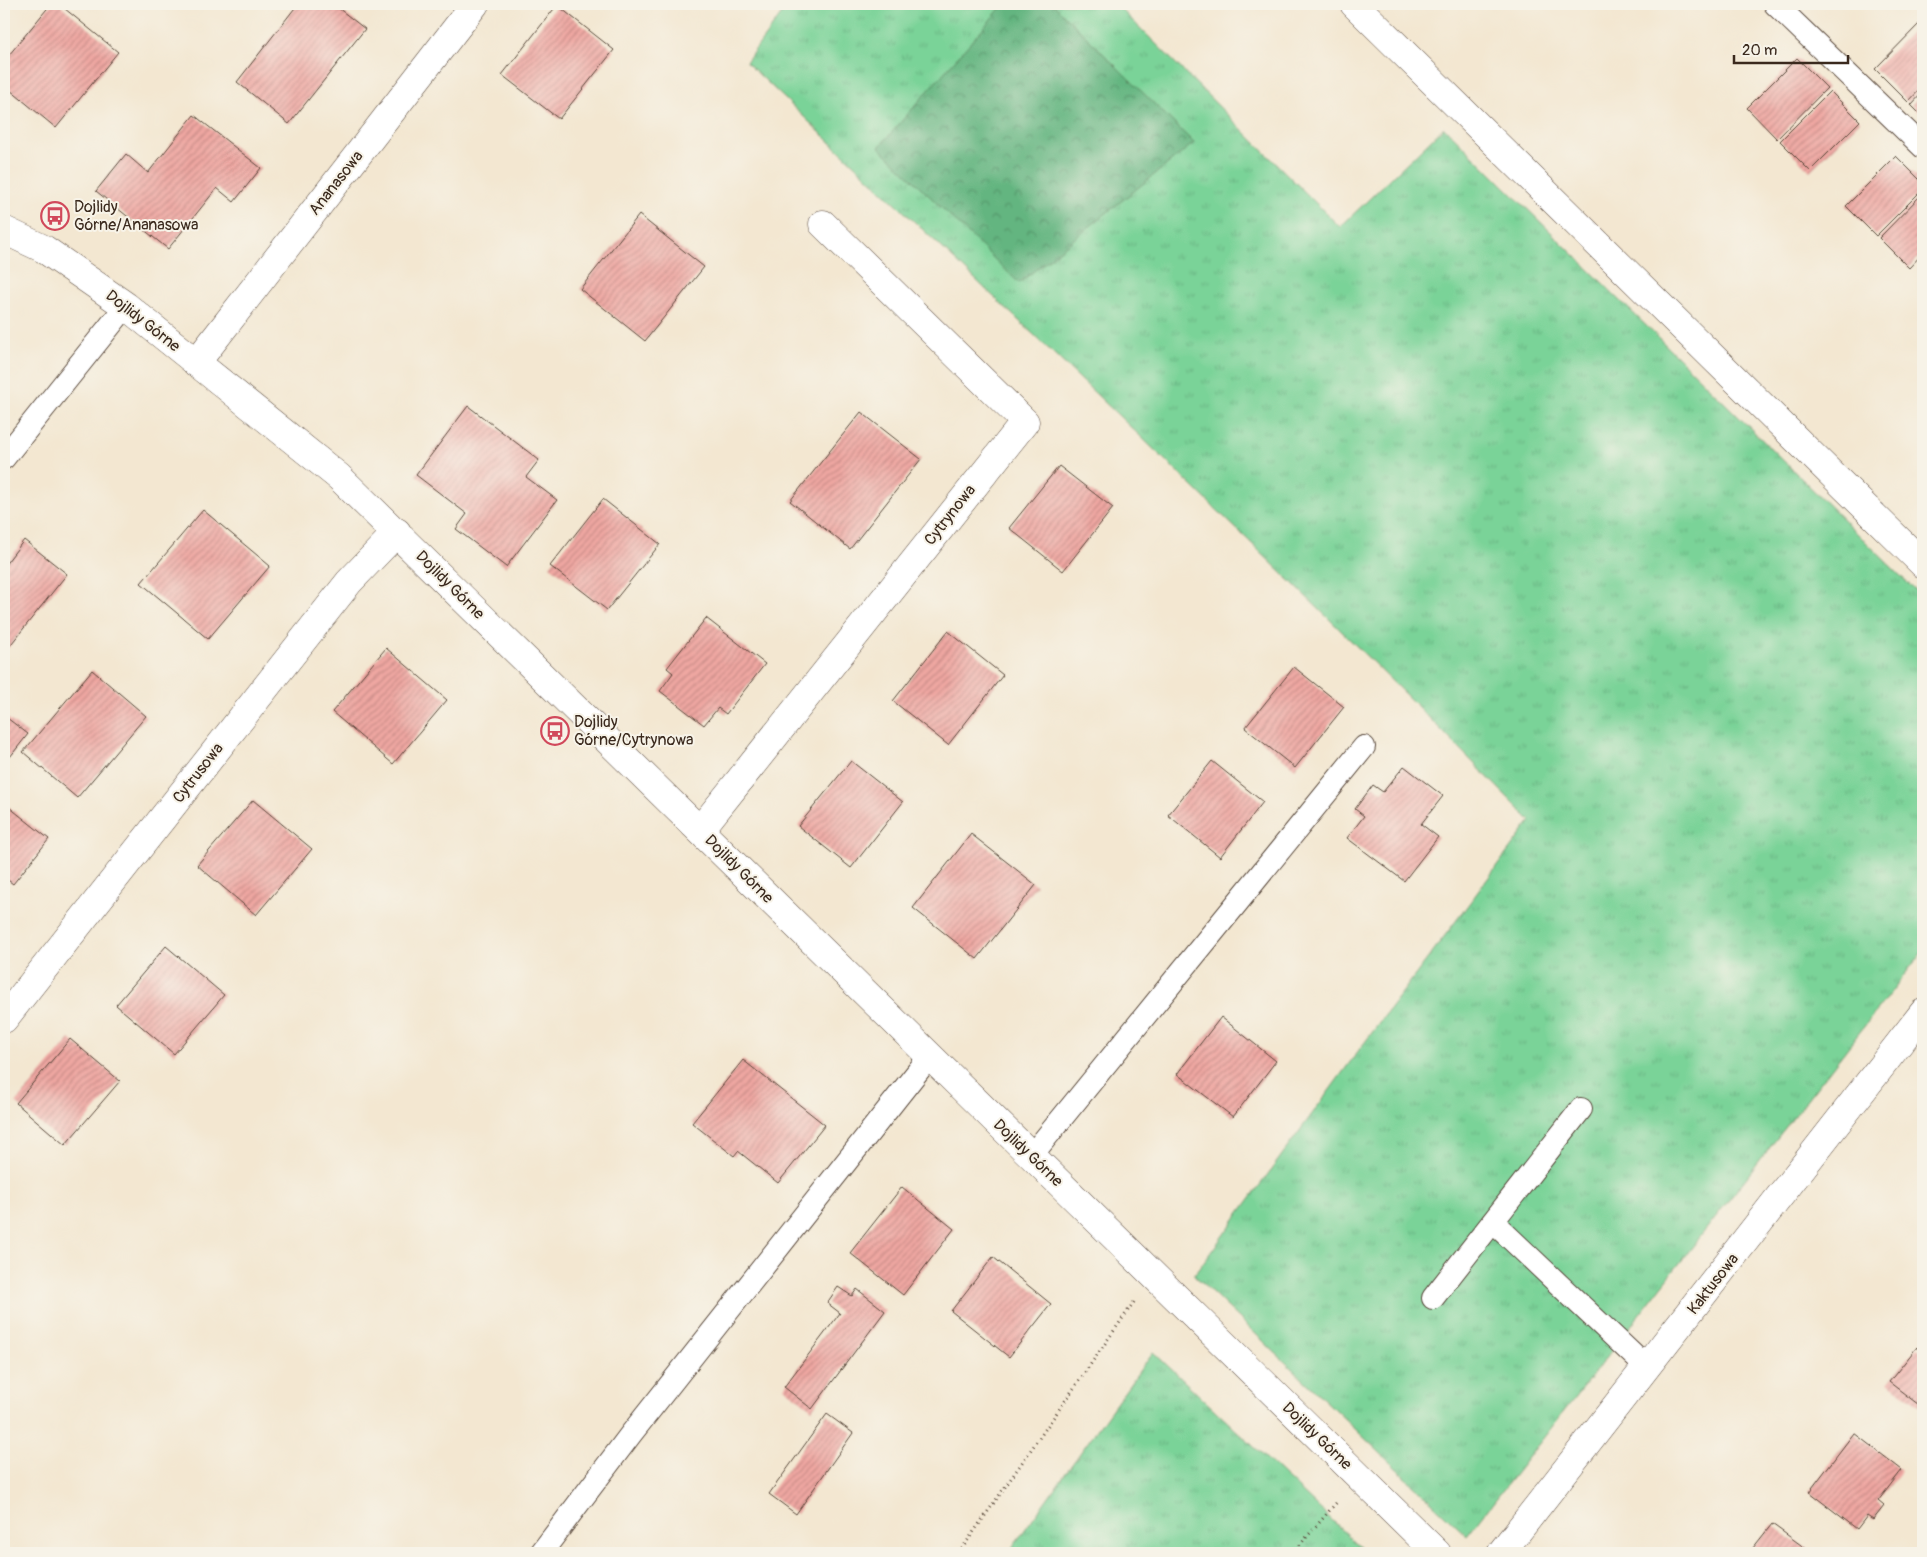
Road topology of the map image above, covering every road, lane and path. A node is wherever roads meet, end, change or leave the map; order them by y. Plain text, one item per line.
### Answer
1 (475, 4) edge
2 (1354, 4) edge
3 (1776, 4) edge
4 (1923, 148) edge
5 (823, 224) dead end
6 (4, 230) edge
7 (126, 306) junction
8 (196, 362) junction
9 (4, 458) edge
10 (397, 532) junction
11 (1923, 564) edge
12 (1364, 747) dead end
13 (700, 830) junction
14 (1923, 1013) edge
15 (4, 1019) edge
16 (930, 1056) junction
17 (1580, 1109) dead end
18 (1031, 1156) junction
19 (1493, 1222) junction
20 (1152, 1275) junction
21 (1433, 1298) dead end
22 (1647, 1368) junction
23 (1359, 1477) junction
24 (541, 1553) edge
25 (959, 1553) edge
26 (1293, 1553) edge
27 (1437, 1553) edge
28 (1501, 1553) edge

1 - 8 street, Ananasowa
2 - 11 street
3 - 4 lane
5 - 13 street, Cytrynowa
6 - 7 street, Dojlidy Górne
7 - 8 street, Dojlidy Górne
7 - 9 lane
8 - 10 street, Dojlidy Górne
10 - 13 street, Dojlidy Górne
10 - 15 street, Cytrusowa
12 - 18 lane
13 - 16 street, Dojlidy Górne
14 - 22 street, Kaktusowa
16 - 18 street, Dojlidy Górne
16 - 24 lane
17 - 19 lane
18 - 20 street, Dojlidy Górne
19 - 21 lane
19 - 22 lane
20 - 23 street, Dojlidy Górne
20 - 25 path
22 - 28 street, Kaktusowa
23 - 26 path
23 - 27 street, Dojlidy Górne

